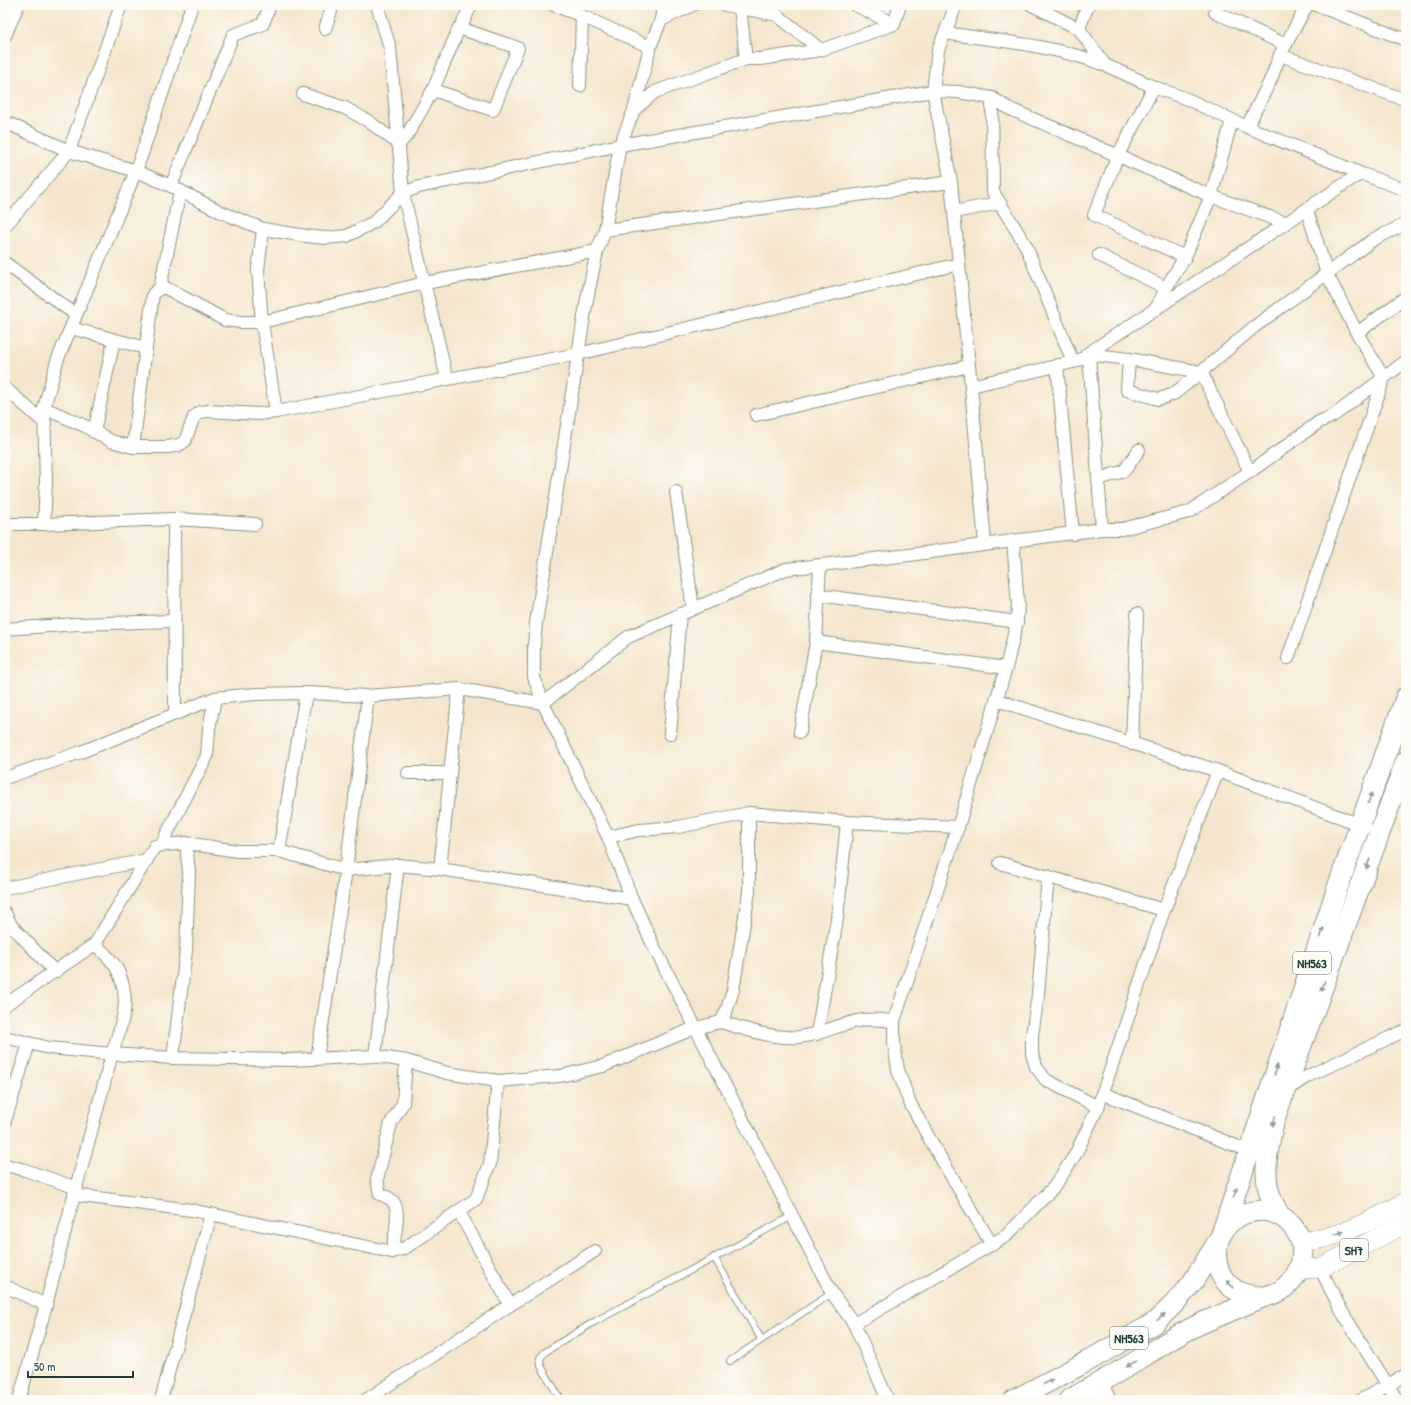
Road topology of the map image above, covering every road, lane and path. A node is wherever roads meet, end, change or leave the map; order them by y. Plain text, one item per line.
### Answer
1 (18, 5) edge
2 (121, 5) edge
3 (192, 5) edge
4 (333, 5) edge
5 (377, 5) edge
6 (471, 5) edge
7 (552, 5) edge
8 (663, 5) edge
9 (693, 5) edge
10 (725, 5) edge
11 (855, 5) edge
12 (900, 5) edge
13 (956, 5) edge
14 (1032, 5) edge
15 (1088, 5) edge
16 (1307, 5) edge
17 (1316, 5) edge
18 (266, 6) edge
19 (740, 8) junction
20 (779, 10) edge
21 (1215, 12) dead end
22 (582, 16) junction
23 (661, 20) junction
24 (894, 24) junction
25 (459, 28) junction
26 (325, 29) dead end
27 (1078, 29) junction
28 (945, 33) junction
29 (5, 36) edge
30 (1406, 40) edge
31 (650, 47) junction
32 (821, 50) junction
33 (1283, 50) junction
34 (746, 59) junction
35 (1105, 65) junction
36 (580, 86) dead end
37 (1154, 86) junction
38 (433, 90) junction
39 (933, 92) junction
40 (302, 94) dead end
41 (992, 98) junction
42 (1406, 100) edge
43 (634, 110) junction
44 (1232, 120) junction
45 (5, 122) edge
46 (1247, 127) junction
47 (399, 144) junction
48 (620, 145) junction
49 (69, 151) junction
50 (1118, 155) junction
51 (136, 171) junction
52 (1362, 174) junction
53 (951, 182) junction
54 (175, 189) junction
55 (1406, 190) edge
56 (403, 193) junction
57 (1211, 196) junction
58 (1000, 203) junction
59 (1307, 210) junction
60 (954, 212) junction
61 (1286, 223) junction
62 (1406, 224) edge
63 (5, 226) edge
64 (263, 229) junction
65 (604, 230) junction
66 (598, 251) junction
67 (1099, 255) dead end
68 (1185, 257) junction
69 (5, 263) edge
70 (959, 264) junction
71 (1327, 274) junction
72 (425, 283) junction
73 (160, 288) junction
74 (1166, 288) junction
75 (1406, 297) edge
76 (1156, 309) junction
77 (76, 315) junction
78 (262, 322) junction
79 (71, 328) junction
80 (1357, 333) junction
81 (114, 340) junction
82 (146, 348) junction
83 (578, 354) junction
84 (1088, 355) junction
85 (1129, 359) junction
86 (1406, 361) edge
87 (1073, 362) junction
88 (1057, 365) junction
89 (969, 366) junction
90 (1201, 372) junction
91 (1384, 378) junction
92 (447, 379) junction
93 (971, 386) junction
94 (5, 388) edge
95 (44, 408) junction
96 (276, 412) junction
97 (756, 415) dead end
98 (45, 423) junction
99 (94, 432) junction
100 (133, 447) junction
101 (1139, 450) dead end
102 (1250, 472) junction
103 (1099, 479) junction
104 (676, 492) dead end
105 (174, 519) junction
106 (5, 524) edge
107 (44, 524) junction
108 (255, 524) dead end
109 (1102, 530) junction
110 (1073, 534) junction
111 (1013, 540) junction
112 (985, 544) junction
113 (820, 566) junction
114 (818, 595) junction
115 (693, 608) junction
116 (680, 614) junction
117 (1137, 614) dead end
118 (174, 621) junction
119 (1017, 622) junction
120 (5, 629) edge
121 (816, 642) junction
122 (1288, 658) dead end
123 (1006, 668) junction
124 (459, 689) junction
125 (306, 693) junction
126 (368, 696) junction
127 (1406, 697) edge
128 (215, 698) junction
129 (997, 700) junction
130 (543, 702) junction
131 (175, 714) junction
132 (800, 732) dead end
133 (670, 734) dead end
134 (1132, 744) junction
135 (1406, 762) edge
136 (1218, 771) junction
137 (408, 773) dead end
138 (450, 773) junction
139 (5, 778) edge
140 (749, 813) junction
141 (847, 822) junction
142 (1360, 825) junction
143 (958, 827) junction
144 (1380, 833) junction
145 (608, 838) junction
146 (186, 843) junction
147 (161, 846) junction
148 (279, 851) junction
149 (147, 860) junction
150 (1000, 863) dead end
151 (398, 865) junction
152 (440, 869) junction
153 (346, 870) junction
154 (1048, 876) junction
155 (5, 888) edge
156 (632, 899) junction
157 (1164, 910) junction
158 (5, 914) edge
159 (95, 944) junction
160 (55, 972) junction
161 (5, 1005) edge
162 (894, 1021) junction
163 (720, 1022) junction
164 (695, 1028) junction
165 (1406, 1030) edge
166 (817, 1034) junction
167 (5, 1037) edge
168 (29, 1043) junction
169 (112, 1054) junction
170 (375, 1056) junction
171 (174, 1058) junction
172 (317, 1059) junction
173 (406, 1061) junction
174 (498, 1081) junction
175 (1284, 1091) junction
176 (1102, 1093) junction
177 (1098, 1107) junction
178 (5, 1121) edge
179 (1249, 1152) junction
180 (5, 1165) edge
181 (76, 1192) junction
182 (1406, 1202) edge
183 (459, 1212) junction
184 (211, 1214) junction
185 (1279, 1215) junction
186 (792, 1216) junction
187 (1406, 1223) edge
188 (1220, 1237) junction
189 (1301, 1242) junction
190 (992, 1245) junction
191 (595, 1251) dead end
192 (392, 1252) junction
193 (714, 1258) junction
194 (1320, 1268) junction
195 (1300, 1269) junction
196 (5, 1286) edge
197 (832, 1293) junction
198 (1265, 1296) junction
199 (46, 1305) junction
200 (510, 1305) junction
201 (854, 1324) junction
202 (761, 1340) junction
203 (730, 1361) dead end
204 (1406, 1374) edge
205 (1101, 1382) junction
206 (1387, 1385) junction
207 (19, 1400) edge
208 (161, 1400) edge
209 (366, 1400) edge
210 (561, 1400) edge
211 (888, 1400) edge
212 (1014, 1400) edge
213 (1069, 1400) edge
214 (1110, 1400) edge
215 (1361, 1400) edge
216 (1397, 1400) edge

1 - 29 street
2 - 49 street
3 - 51 street
4 - 26 street
5 - 47 street
6 - 25 street
7 - 22 street
8 - 23 street
9 - 23 street
10 - 19 street
11 - 24 street
12 - 24 street
13 - 28 street
14 - 27 street
15 - 27 street
16 - 33 street
17 - 30 street
18 - 54 street
19 - 20 street
19 - 34 street
20 - 32 street
21 - 33 street
22 - 31 street
22 - 36 street
23 - 31 street
24 - 32 street
25 - 38 street
25 - 38 street
27 - 35 street
28 - 35 street
28 - 39 street
31 - 43 street
32 - 34 street
33 - 42 street
33 - 46 street
34 - 43 street
35 - 37 street
37 - 44 street
37 - 50 street
38 - 47 street
39 - 41 street
39 - 48 street
39 - 53 street
40 - 47 street
41 - 50 street
41 - 58 street
43 - 48 street
44 - 46 street
44 - 57 street
45 - 49 street
46 - 52 street
47 - 56 street
48 - 56 street
48 - 65 street
49 - 51 street
49 - 63 street
50 - 57 street
50 - 68 street
51 - 54 street
51 - 77 street
52 - 55 street
52 - 59 street
53 - 60 street
53 - 65 street
54 - 64 street
54 - 73 street
56 - 64 street
56 - 72 street
57 - 61 street
57 - 68 street
58 - 60 street
58 - 87 street
59 - 61 street
59 - 71 street
60 - 70 street
61 - 76 street
62 - 71 street
64 - 78 street
65 - 66 street
66 - 72 street
66 - 83 street
67 - 74 street
68 - 74 street
69 - 77 street
70 - 83 street
70 - 89 street
71 - 80 street
71 - 90 street
72 - 78 street
72 - 92 street
73 - 78 street
73 - 82 street
74 - 76 street
75 - 80 street
76 - 84 street
77 - 79 street
78 - 96 street
79 - 81 street
79 - 95 street
80 - 91 street
81 - 82 street
81 - 99 street
82 - 100 street
83 - 92 street
83 - 130 street
84 - 85 street
84 - 87 street
84 - 103 street
85 - 90 street
85 - 90 street
86 - 91 street
87 - 88 street
88 - 93 street
88 - 110 street
89 - 93 street
89 - 97 street
90 - 102 street
91 - 102 street
91 - 122 street
92 - 96 street
93 - 112 street
94 - 98 street
95 - 98 street
95 - 99 street
96 - 100 street
98 - 107 street
99 - 100 street
101 - 103 street
102 - 109 street
103 - 109 street
104 - 115 street
105 - 107 street
105 - 108 street
105 - 118 street
106 - 107 street
109 - 110 street
110 - 111 street
111 - 112 street
111 - 119 street
112 - 113 street
113 - 114 street
113 - 115 street
114 - 119 street
114 - 121 street
115 - 116 street
116 - 130 street
116 - 133 street
117 - 134 street
118 - 120 street
118 - 131 street
119 - 123 street
121 - 123 street
121 - 132 street
123 - 129 street
124 - 126 street
124 - 130 street
124 - 138 street
125 - 126 street
125 - 128 street
125 - 148 street
126 - 153 street
142 -> 127 highway, NH563
128 - 131 street
128 - 147 street
129 - 134 street
129 - 143 street
130 - 145 street
131 - 139 street
134 - 136 street
135 - 144 highway, NH563
136 - 142 street
136 - 157 street
137 - 138 street
138 - 152 street
140 - 141 street
140 - 145 street
140 - 163 street
141 - 143 street
141 - 166 street
142 - 144 street
179 -> 142 highway, NH563
143 - 162 street
144 -> 175 highway, NH563
145 - 156 street
146 - 147 street
146 - 148 street
146 - 171 street
147 - 149 street
148 - 153 street
149 - 155 street
149 - 159 street
150 - 154 street
151 - 152 street
151 - 153 street
151 - 170 street
152 - 156 street
153 - 172 street
154 - 157 street
154 - 177 street
156 - 164 street
157 - 176 street
158 - 160 street
159 - 160 street
159 - 169 street
160 - 161 street
162 - 166 street
162 - 190 street
163 - 164 street
163 - 166 street
164 - 174 street
164 - 186 street
165 - 175 street
167 - 168 street
168 - 169 street
168 - 178 street
169 - 171 street
169 - 181 street
170 - 172 street
170 - 173 street
171 - 172 street
173 - 174 street
173 - 192 street
174 - 183 street
175 -> 185 highway, NH563
176 - 177 street
176 - 179 street
177 - 190 street
188 -> 179 highway, NH563
180 - 181 street
181 - 184 street
181 - 199 street
189 -> 182 main road, SH7
183 - 192 street
183 - 200 street
184 - 192 street
184 - 208 street
185 - 188 highway, NH563
185 - 189 highway, NH563
186 - 193 lane
186 - 197 street
187 - 194 main road, SH7
198 -> 188 highway, NH563
212 -> 188 highway, NH563
189 - 195 highway, NH563
190 - 201 street
191 - 200 street
193 - 202 lane
193 - 210 lane
194 - 195 main road, SH7
194 - 206 street
195 - 198 highway, NH563
196 - 199 street
197 - 201 street
197 - 202 lane
198 -> 205 highway, NH563
199 - 207 street
200 - 209 street
201 - 211 street
202 - 203 lane
204 - 206 street
205 - 213 highway, NH563
205 - 214 street
206 - 215 street
206 - 216 street

